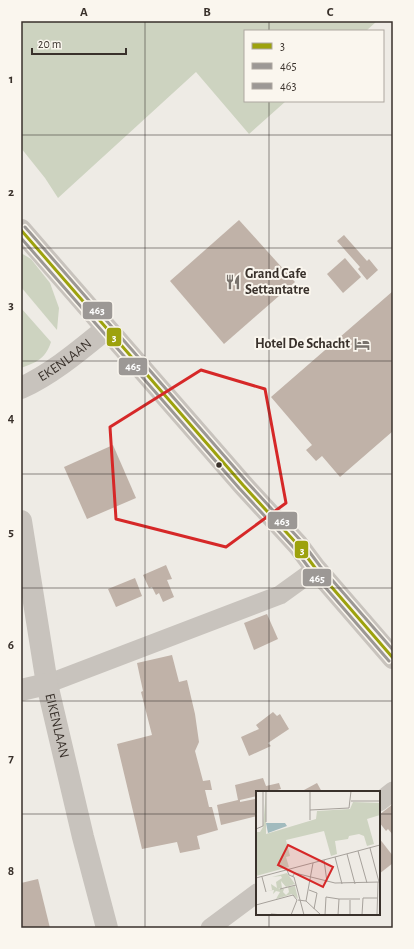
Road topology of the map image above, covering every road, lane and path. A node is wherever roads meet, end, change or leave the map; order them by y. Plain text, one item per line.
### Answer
1 (21, 230) edge
2 (106, 329) junction
3 (21, 388) edge
4 (21, 521) edge
5 (316, 569) junction
6 (393, 658) edge
7 (47, 684) junction
8 (21, 690) edge
9 (393, 791) edge
10 (380, 801) edge
11 (256, 894) edge
12 (107, 928) edge
13 (210, 928) edge

1 - 2 street
2 - 3 street, EKENLAAN
2 - 5 street
4 - 7 street, EIKENLAAN
5 - 6 street
5 - 7 lane
7 - 8 street
7 - 12 street, EIKENLAAN
9 - 10 lane
11 - 13 lane

